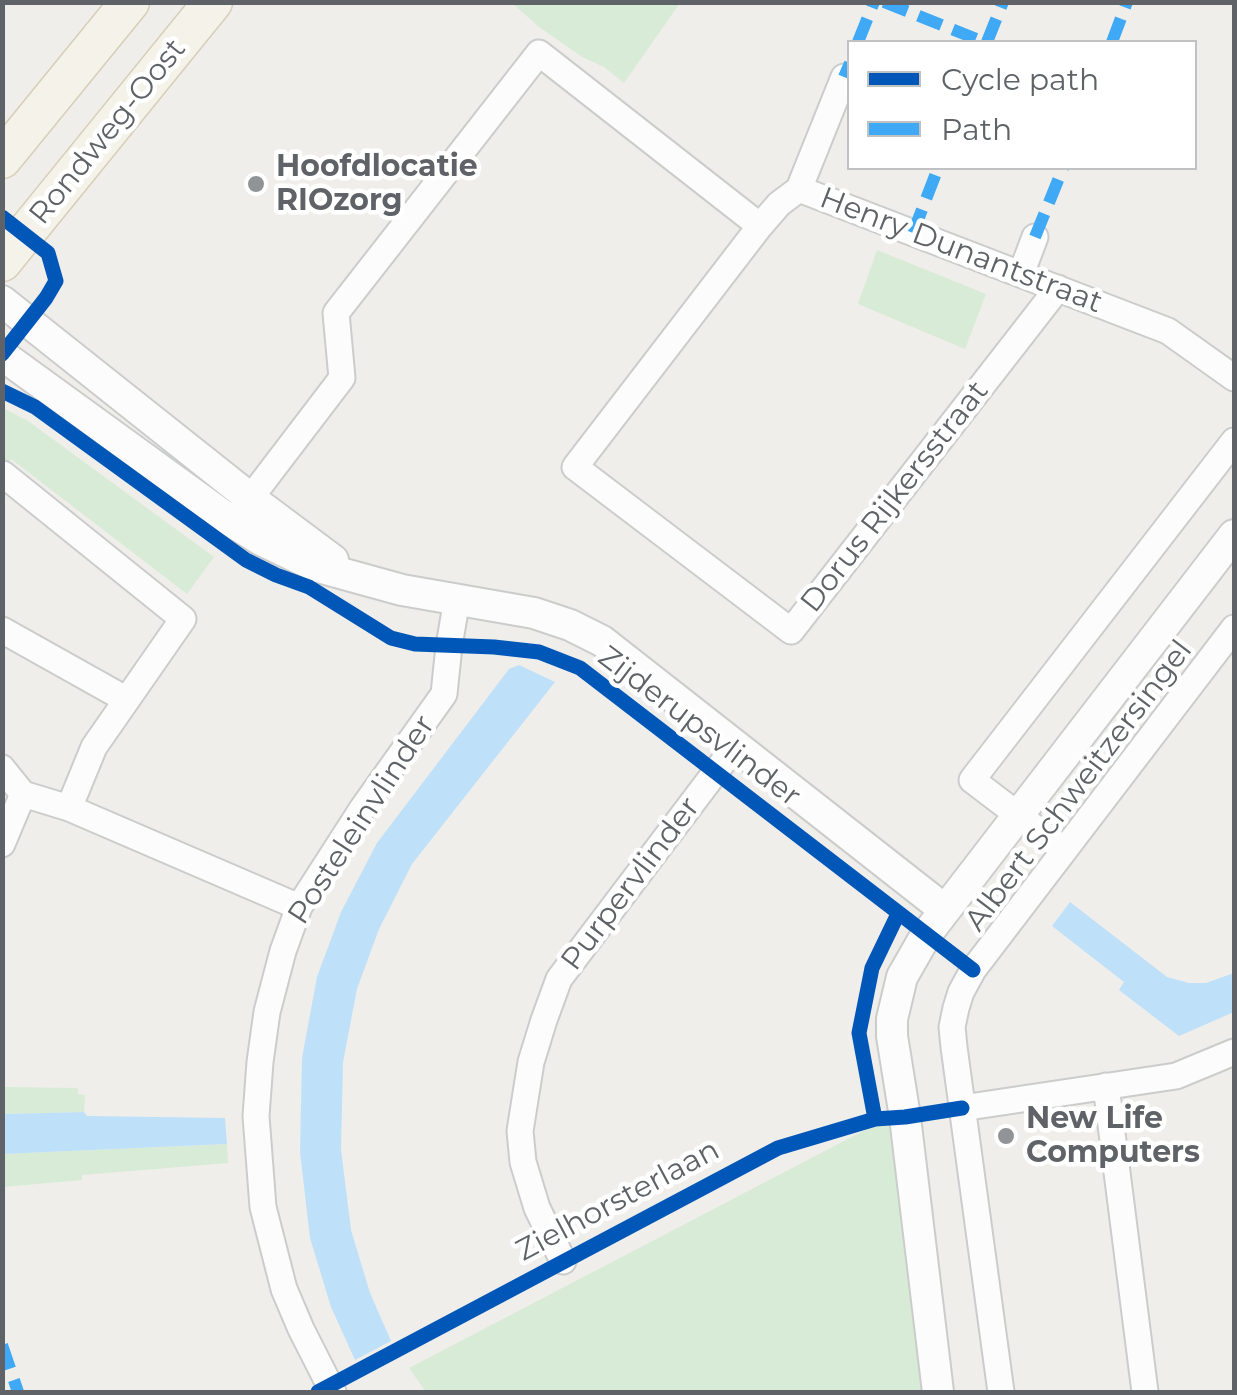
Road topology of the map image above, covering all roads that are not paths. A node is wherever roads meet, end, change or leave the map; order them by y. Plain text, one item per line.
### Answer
1 (130, 2) edge
2 (213, 2) edge
3 (844, 77) dead end
4 (2, 159) edge
5 (799, 189) junction
6 (760, 226) junction
7 (1035, 237) dead end
8 (2, 262) edge
9 (1021, 274) junction
10 (1058, 288) junction
11 (2, 300) edge
12 (2, 355) edge
13 (1234, 378) edge
14 (1234, 442) edge
15 (2, 474) edge
16 (241, 510) junction
17 (1234, 536) edge
18 (458, 600) junction
19 (1234, 628) edge
20 (2, 630) edge
21 (128, 700) junction
22 (736, 746) junction
23 (2, 768) edge
24 (24, 794) junction
25 (69, 808) junction
26 (1019, 815) junction
27 (2, 844) edge
28 (1064, 850) junction
29 (299, 907) junction
30 (945, 910) junction
31 (1234, 1052) edge
32 (1106, 1086) junction
33 (962, 1108) junction
34 (563, 1260) dead end
35 (331, 1390) edge
36 (938, 1392) edge
37 (1001, 1392) edge
38 (1145, 1392) edge

1 - 4 main road
2 - 8 main road, Rondweg-Oost
3 - 5 street
5 - 6 street, Henry Dunantstraat
5 - 9 street, Henry Dunantstraat
6 - 10 street, Dorus Rijkersstraat
6 - 16 street
7 - 9 street
9 - 10 street, Henry Dunantstraat
10 - 13 street, Henry Dunantstraat
11 - 16 street, Zijderupsvlinder
12 - 16 street, Zijderupsvlinder
14 - 26 street, Albert Schweitzersingel
15 - 21 street
16 - 18 street, Zijderupsvlinder
17 - 26 street, Albert Schweitzersingel
18 - 22 street, Zijderupsvlinder
18 - 29 street, Posteleinvlinder
19 - 28 street, Albert Schweitzersingel
20 - 21 street
21 - 25 street
22 - 30 street, Zijderupsvlinder
22 - 34 street, Purpervlinder
23 - 24 street
24 - 25 street
24 - 27 street
25 - 29 street
26 - 28 street, Albert Schweitzersingel
26 - 30 street, Albert Schweitzersingel
28 - 33 street, Albert Schweitzersingel
29 - 35 street, Posteleinvlinder
30 - 36 street, Albert Schweitzersingel
31 - 32 street
32 - 33 street
32 - 38 street
33 - 37 street, Albert Schweitzersingel

